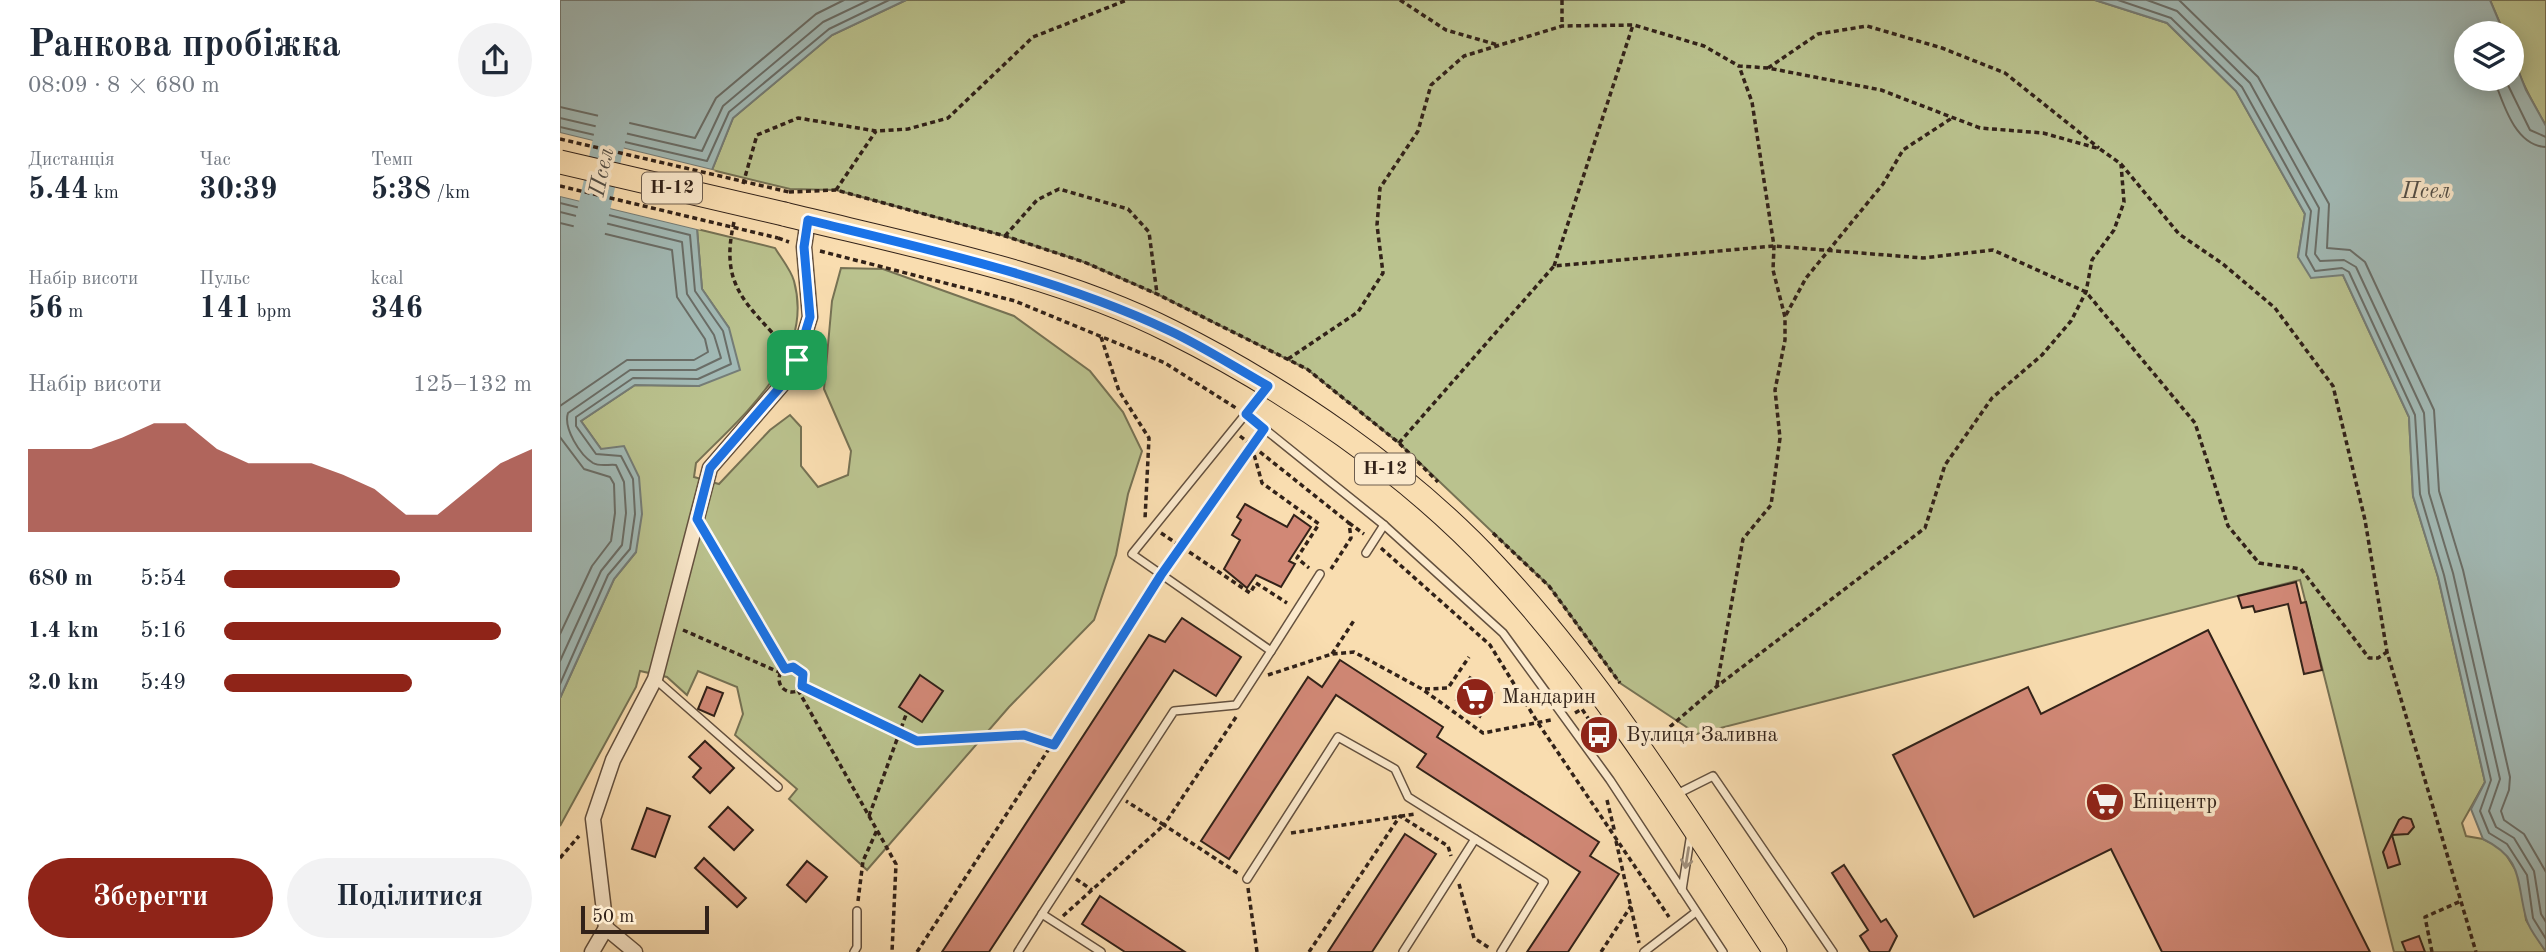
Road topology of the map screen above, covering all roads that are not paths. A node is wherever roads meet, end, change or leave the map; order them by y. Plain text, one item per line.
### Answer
1 (560, 162) edge
2 (808, 220) junction
3 (1268, 386) junction
4 (1246, 414) junction
5 (1384, 525) junction
6 (1366, 553) dead end
7 (1320, 573) dead end
8 (1271, 651) junction
9 (655, 679) junction
10 (778, 787) dead end
11 (1673, 796) junction
12 (1692, 825) junction
13 (1475, 839) junction
14 (1247, 879) road end
15 (1682, 890) junction
16 (857, 911) road end
17 (1696, 912) junction
18 (1042, 914) junction
19 (606, 928) junction
20 (592, 952) edge
21 (635, 952) edge
22 (854, 952) edge
23 (1018, 952) edge
24 (1101, 952) edge
25 (1403, 952) edge
26 (1501, 952) edge
27 (1642, 952) edge
28 (1723, 952) edge
29 (1775, 952) edge
30 (1833, 952) edge

1 - 2 main road, Н-12, bridge
2 - 3 main road, Н-12
2 - 9 street
3 - 4 lane
3 - 11 main road, Н-12
4 - 5 lane
4 - 8 lane
5 - 6 lane
5 - 15 lane
7 - 8 lane
8 - 18 lane
9 - 10 lane
9 - 19 street
11 - 12 main road, Н-12
11 - 30 lane
12 -> 15 lane
12 - 29 main road, Н-12
13 - 14 lane
13 - 25 lane
13 - 26 lane
15 - 17 lane
16 - 22 lane
17 - 27 lane
17 - 28 lane
18 - 23 lane
18 - 24 lane
19 - 20 street
19 - 21 street

